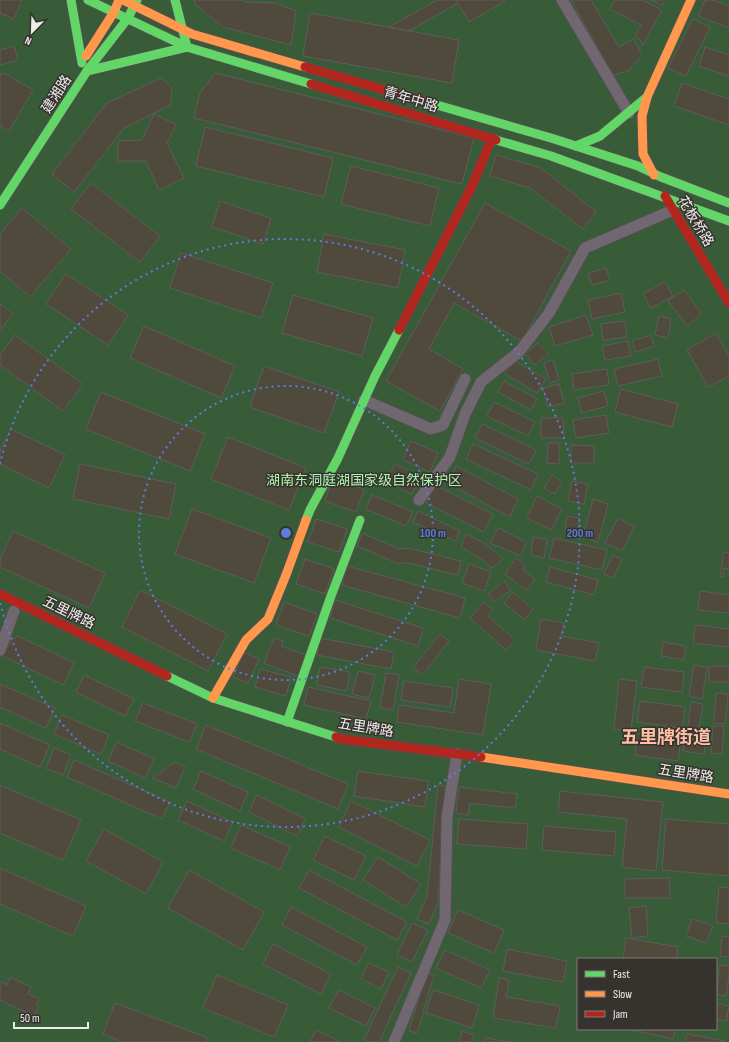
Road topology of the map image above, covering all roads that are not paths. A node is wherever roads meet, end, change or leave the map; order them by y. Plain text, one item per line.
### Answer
1 (71, 0) edge
2 (88, 0) edge
3 (120, 0) edge
4 (175, 0) edge
5 (562, 0) edge
6 (691, 0) edge
7 (136, 3) edge
8 (114, 12) junction
9 (128, 18) junction
10 (183, 29) junction
11 (187, 47) junction
12 (82, 63) junction
13 (88, 72) junction
14 (647, 97) junction
15 (629, 112) junction
16 (42, 124) dead end
17 (492, 138) junction
18 (576, 146) junction
19 (652, 173) junction
20 (667, 199) junction
21 (729, 203) edge
22 (0, 205) edge
23 (673, 210) junction
24 (729, 221) edge
25 (729, 303) edge
26 (465, 379) dead end
27 (364, 400) junction
28 (419, 500) dead end
29 (360, 520) dead end
30 (0, 594) edge
31 (14, 611) dead end
32 (56, 631) dead end
33 (0, 650) edge
34 (214, 698) junction
35 (268, 725) dead end
36 (286, 728) junction
37 (456, 758) junction
38 (440, 761) dead end
39 (729, 794) edge
40 (729, 803) edge
41 (394, 1042) edge

1 - 12 main road
2 - 8 main road, 青年中路
3 - 7 main road, 青年中路
3 - 8 main road, 建湘路
4 - 10 main road
5 - 15 street
6 - 14 main road, 花板桥路
7 - 9 main road, 建湘路
7 - 10 main road, 青年中路
8 - 9 main road, 青年中路
8 - 12 main road, 建湘路
9 - 11 main road, 青年中路
9 - 13 main road, 建湘路
10 - 11 main road
10 - 18 main road, 青年中路
11 - 13 main road
11 - 17 main road, 青年中路
12 - 16 main road, 建湘路
13 - 22 main road, 建湘路
14 - 15 main road
14 - 19 main road, 花板桥路
15 - 18 main road
17 - 20 main road, 青年中路
17 - 27 main road
18 - 19 main road, 青年中路
19 - 20 main road, 花板桥路
19 - 21 main road, 青年中路
20 - 23 main road, 花板桥路
20 - 24 main road, 青年中路
23 - 25 main road, 花板桥路
23 - 28 street
26 - 27 street
27 - 34 main road
29 - 36 main road
30 - 34 main road, 五里牌路
31 - 33 street
32 - 35 main road, 五里牌路
34 - 36 main road, 五里牌路
36 - 37 main road, 五里牌路
37 - 38 main road, 五里牌路
37 - 39 main road, 五里牌路
37 - 40 main road, 五里牌路
37 - 41 street

